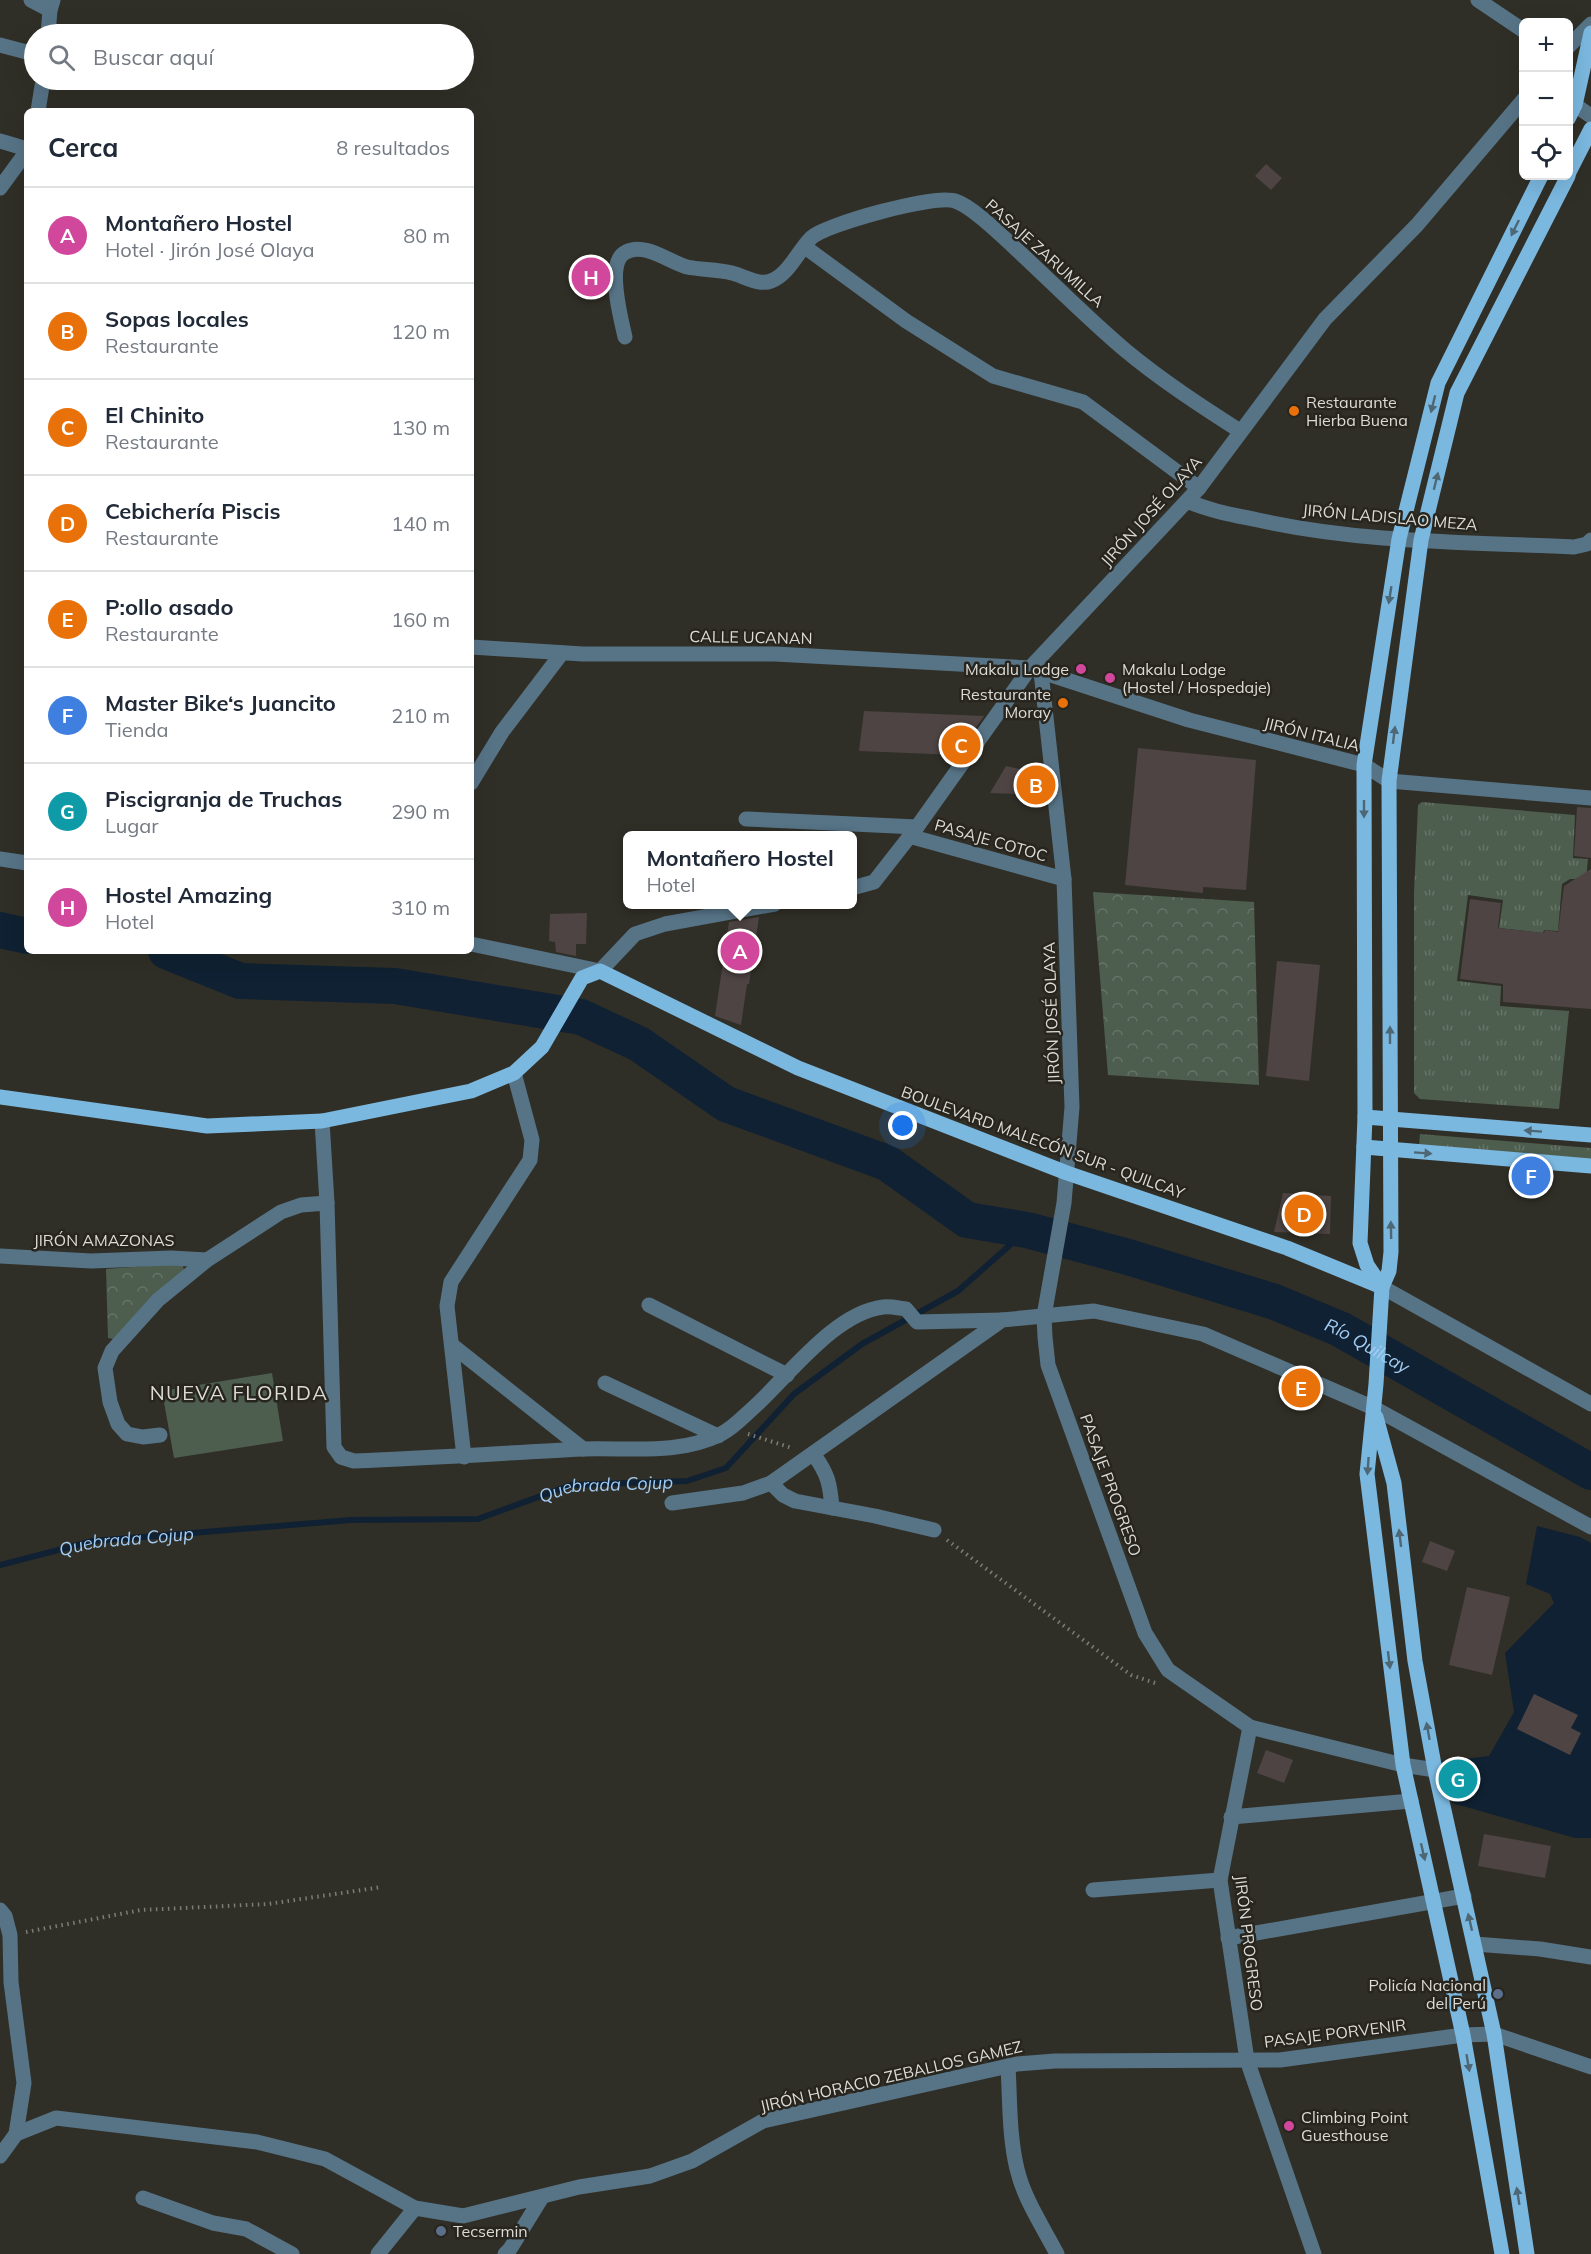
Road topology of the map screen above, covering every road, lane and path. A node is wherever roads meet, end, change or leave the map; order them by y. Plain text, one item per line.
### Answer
1 (31, 0) edge
2 (1478, 0) edge
3 (52, 5) edge
4 (49, 24) edge
5 (1591, 24) edge
6 (1519, 28) edge
7 (1591, 33) edge
8 (1573, 43) edge
9 (0, 45) edge
10 (24, 51) edge
11 (41, 90) edge
12 (1519, 105) edge
13 (38, 108) edge
14 (1573, 108) edge
15 (1573, 112) edge
16 (1591, 116) edge
17 (1591, 129) edge
18 (0, 141) edge
19 (24, 149) edge
20 (24, 154) edge
21 (1573, 165) edge
22 (1539, 180) edge
23 (1565, 180) edge
24 (0, 188) edge
25 (806, 247) junction
26 (1465, 330) junction
27 (625, 338) dead end
28 (1485, 338) junction
29 (1240, 431) junction
30 (1199, 488) junction
31 (1187, 501) junction
32 (1399, 539) junction
33 (1421, 540) junction
34 (1591, 540) edge
35 (474, 646) edge
36 (562, 653) junction
37 (1036, 670) junction
38 (1364, 765) junction
39 (474, 778) edge
40 (1389, 781) junction
41 (1591, 798) edge
42 (746, 819) dead end
43 (913, 831) junction
44 (0, 859) edge
45 (24, 863) edge
46 (1064, 879) junction
47 (857, 887) edge
48 (748, 909) edge
49 (474, 945) edge
50 (600, 971) junction
51 (514, 1073) junction
52 (0, 1097) edge
53 (1365, 1118) junction
54 (1390, 1120) junction
55 (322, 1121) junction
56 (1591, 1135) edge
57 (1364, 1148) junction
58 (1390, 1150) junction
59 (1591, 1166) edge
60 (1067, 1173) junction
61 (327, 1203) junction
62 (1064, 1203) joint
63 (0, 1256) edge
64 (207, 1260) junction
65 (1382, 1287) junction
66 (649, 1305) dead end
67 (1045, 1310) junction
68 (1002, 1320) junction
69 (453, 1346) junction
70 (787, 1375) junction
71 (605, 1383) dead end
72 (1591, 1404) edge
73 (1374, 1408) junction
74 (160, 1435) dead end
75 (749, 1435) dead end
76 (718, 1436) junction
77 (774, 1443) dead end
78 (584, 1449) junction
79 (814, 1455) junction
80 (464, 1457) junction
81 (771, 1483) junction
82 (672, 1503) dead end
83 (832, 1508) junction
84 (1591, 1527) edge
85 (934, 1530) joint
86 (1162, 1685) dead end
87 (1250, 1727) junction
88 (1403, 1765) junction
89 (1435, 1770) junction
90 (1411, 1801) junction
91 (1231, 1818) junction
92 (1220, 1880) junction
93 (382, 1887) dead end
94 (1094, 1890) dead end
95 (1464, 1896) junction
96 (1435, 1902) junction
97 (0, 1910) edge
98 (10, 1935) junction
99 (1228, 1938) junction
100 (1475, 1944) junction
101 (1591, 1957) edge
102 (1494, 2034) junction
103 (1463, 2035) junction
104 (1247, 2060) junction
105 (1008, 2066) junction
106 (1591, 2067) edge
107 (16, 2134) junction
108 (0, 2156) edge
109 (542, 2197) junction
110 (142, 2198) dead end
111 (415, 2208) junction
112 (292, 2254) edge
113 (378, 2254) edge
114 (505, 2254) edge
115 (1057, 2254) edge
116 (1314, 2254) edge
117 (1502, 2254) edge
118 (1527, 2254) edge

1 - 3 street
2 - 6 street
3 - 4 street
5 - 8 street
7 - 14 main road
9 - 10 street
11 - 13 street
12 - 29 street, JIRÓN JOSÉ OLAYA
15 - 16 street
17 - 21 main road
18 - 19 street
20 - 24 street
22 -> 26 main road
23 - 28 main road
25 - 27 street, PASAJE ZARUMILLA
25 - 29 street, PASAJE ZARUMILLA
25 - 30 street
26 - 28 main road
26 -> 32 main road
33 -> 28 main road
29 - 30 street, JIRÓN JOSÉ OLAYA
30 - 31 street, JIRÓN JOSÉ OLAYA
31 - 32 street, JIRÓN LADISLAO MEZA
31 - 37 street, JIRÓN JOSÉ OLAYA
32 - 33 street, JIRÓN LADISLAO MEZA
32 -> 38 main road
33 - 34 street, JIRÓN LADISLAO MEZA
40 -> 33 main road
35 - 36 street, CALLE UCANAN
36 - 37 street, CALLE UCANAN
36 - 39 street
37 - 38 street, JIRÓN ITALIA
37 - 43 street, JIRÓN JOSÉ OLAYA
37 - 46 street, JIRÓN JOSÉ OLAYA
38 - 40 street, JIRÓN ITALIA
38 -> 53 main road
40 - 41 street, JIRÓN ITALIA
54 -> 40 main road
42 - 43 street, PASAJE COTOC
43 - 46 street, PASAJE COTOC
43 - 47 street, JIRÓN JOSÉ OLAYA
44 - 45 street
46 - 60 street, JIRÓN JOSÉ OLAYA
48 - 50 street
49 - 50 street, BOULEVARD MALECÓN SUR - QUILCAY
50 - 51 main road
50 - 60 main road, BOULEVARD MALECÓN SUR - QUILCAY
51 - 55 main road
51 - 69 street
52 - 55 main road
53 - 54 main road
53 - 57 main road
56 -> 54 main road
54 - 58 main road
55 - 61 street
57 - 58 main road
57 - 65 main road
58 -> 59 main road
65 -> 58 main road
60 - 62 street, JIRÓN JOSÉ OLAYA
60 - 65 main road, BOULEVARD MALECÓN SUR - QUILCAY
61 - 64 street
61 - 80 street
62 - 67 street, PASAJE PROGRESO
63 - 64 street, JIRÓN AMAZONAS
64 - 74 street
65 - 72 street, BOULEVARD MALECÓN SUR - QUILCAY
65 - 73 main road
66 - 70 street
67 - 68 street
67 - 73 street
67 - 87 street, PASAJE PROGRESO
68 - 70 street
68 - 79 street
69 - 78 street
69 - 80 street
70 - 76 street
71 - 76 street
73 - 84 street
73 -> 88 main road
89 -> 73 main road
75 - 77 path
76 - 78 street
78 - 80 street
79 - 81 street
79 - 83 street
81 - 82 street
81 - 83 street
83 - 85 street
85 - 86 path
87 - 88 street
87 - 91 street, JIRÓN PROGRESO
88 - 89 street
88 - 90 main road
89 - 95 main road
90 - 91 street
90 -> 96 main road
91 - 92 street, JIRÓN PROGRESO
92 - 94 street
92 - 99 street, JIRÓN PROGRESO
93 - 98 path
95 - 96 street
100 -> 95 main road
96 - 99 street
96 - 103 main road
97 - 98 street
98 - 107 street
99 - 104 street, JIRÓN PROGRESO
100 - 101 street
100 - 102 main road
102 - 103 street, PASAJE PORVENIR
102 - 106 street
118 -> 102 main road
103 - 104 street, PASAJE PORVENIR
103 -> 117 main road
104 - 105 street, JIRÓN HORACIO ZEBALLOS GAMEZ
104 - 116 street, JIRÓN PROGRESO
105 - 109 street, JIRÓN HORACIO ZEBALLOS GAMEZ
105 - 115 street
107 - 108 street
107 - 111 street, JIRÓN HORACIO ZEBALLOS GAMEZ
109 - 111 street, JIRÓN HORACIO ZEBALLOS GAMEZ
109 - 114 street
110 - 112 street
111 - 113 street

